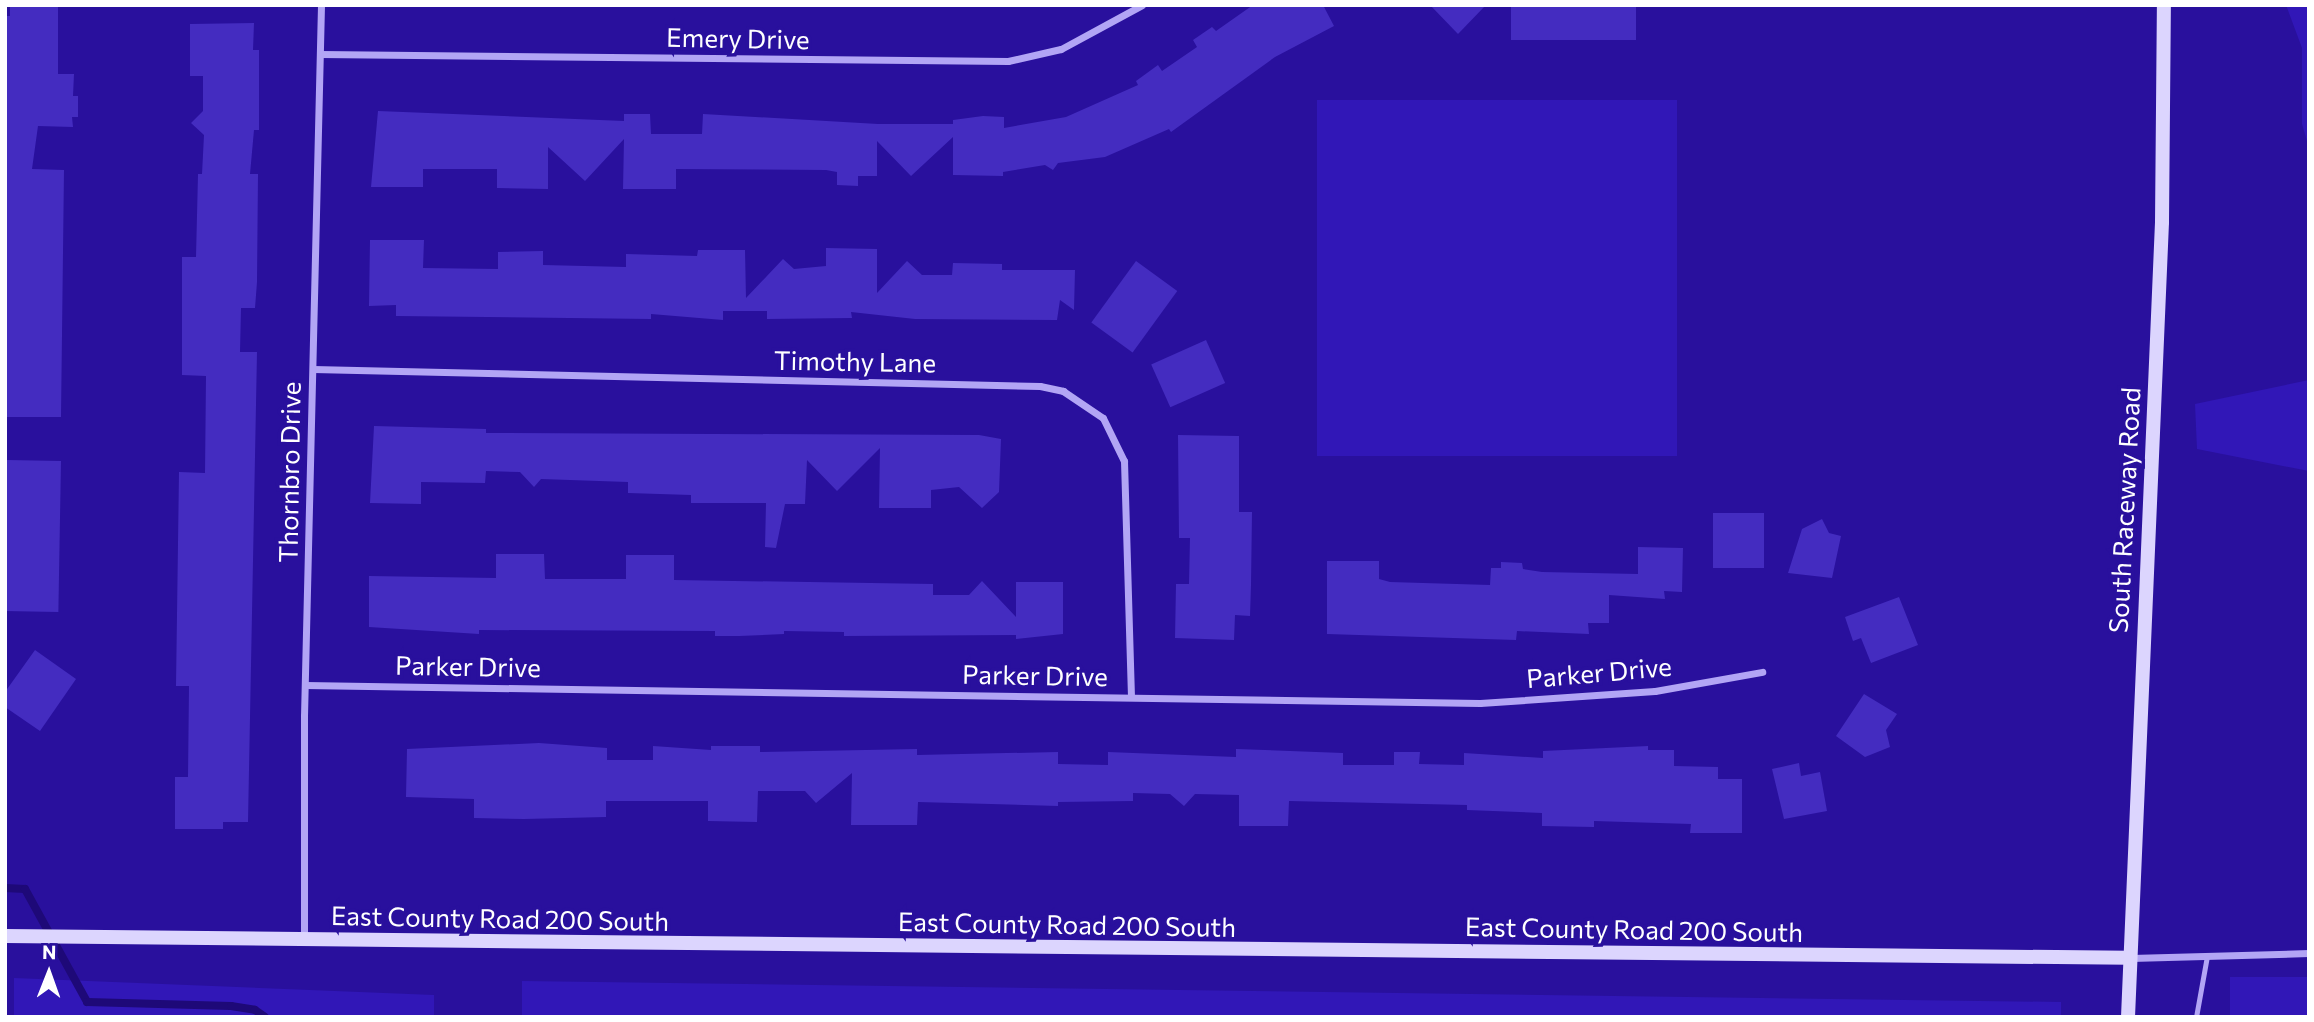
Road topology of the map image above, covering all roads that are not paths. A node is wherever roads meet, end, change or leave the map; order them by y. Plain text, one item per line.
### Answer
1 (321, 5) edge
2 (1142, 5) edge
3 (2164, 5) edge
4 (320, 54) junction
5 (313, 369) junction
6 (1762, 672) dead end
7 (305, 685) junction
8 (1131, 697) junction
9 (5, 936) edge
10 (304, 940) junction
11 (2309, 953) edge
12 (2207, 956) junction
13 (2128, 958) junction
14 (2128, 1017) edge
15 (2196, 1017) edge

1 - 4 street, Thornbro Drive
2 - 4 street, Emery Drive
3 - 13 street, South Raceway Road
4 - 5 street, Thornbro Drive
5 - 7 street, Thornbro Drive
5 - 8 street, Timothy Lane
6 - 8 street, Parker Drive
7 - 8 street, Parker Drive
7 - 10 street, Thornbro Drive
9 - 10 street, East County Road 200 South
10 - 13 street, East County Road 200 South
11 - 12 street
12 - 13 street
12 - 15 lane
13 - 14 street, South Raceway Road

